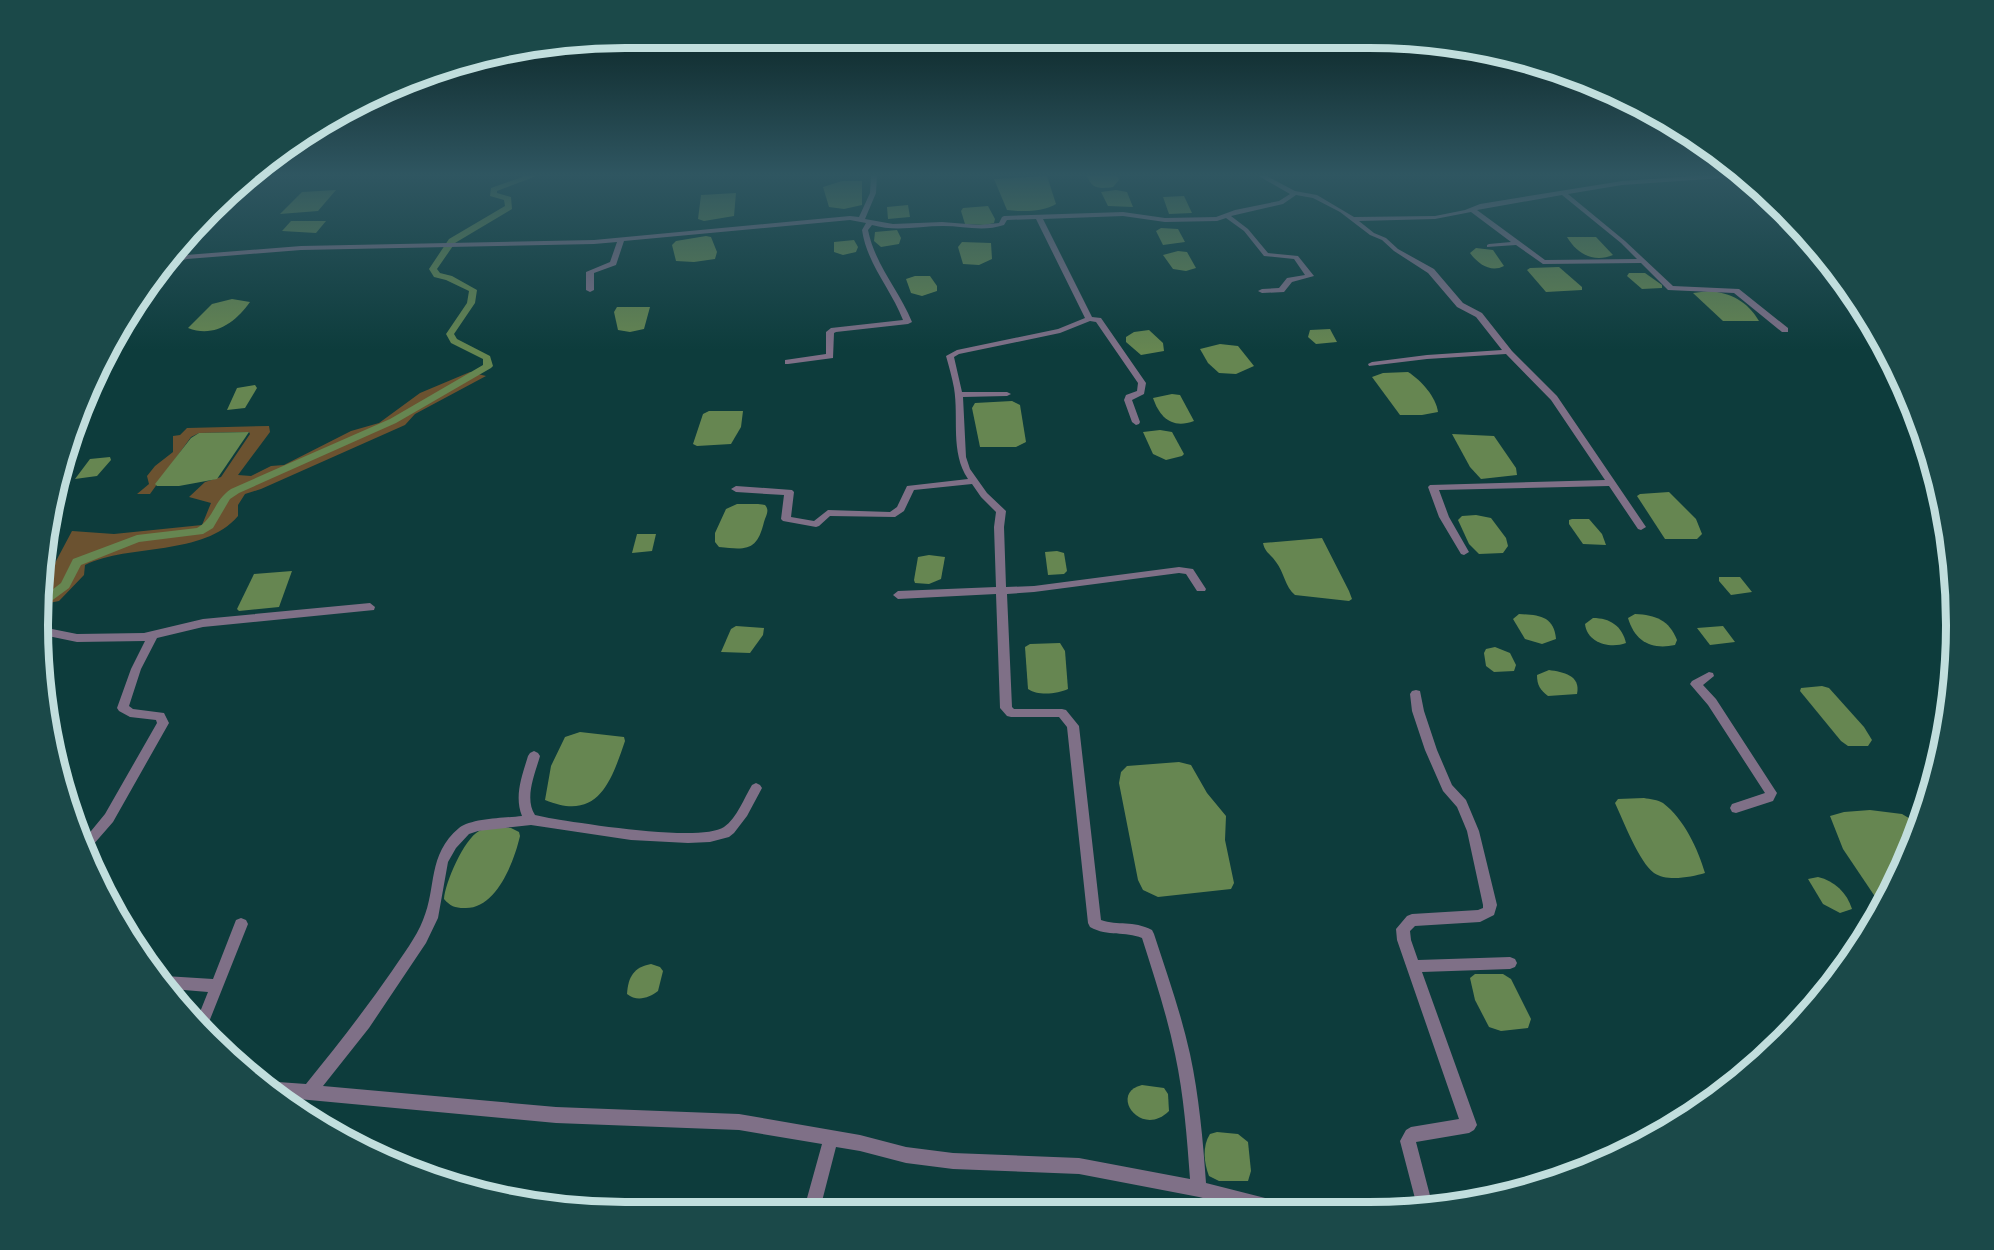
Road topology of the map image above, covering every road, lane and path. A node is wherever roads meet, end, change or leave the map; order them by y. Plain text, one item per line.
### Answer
1 (694, 233) edge
2 (866, 233) edge
3 (1047, 233) edge
4 (1249, 233) edge
5 (1374, 233) edge
6 (1505, 233) edge
7 (1611, 233) edge
8 (621, 240) junction
9 (1518, 243) junction
10 (1489, 246) dead end
11 (180, 258) edge
12 (1641, 261) junction
13 (590, 290) dead end
14 (1262, 291) dead end
15 (1089, 319) junction
16 (1785, 330) dead end
17 (1508, 352) junction
18 (788, 362) dead end
19 (1372, 364) dead end
20 (1007, 394) dead end
21 (958, 395) junction
22 (1136, 422) dead end
23 (973, 481) junction
24 (1610, 483) junction
25 (736, 489) dead end
26 (1641, 527) dead end
27 (1464, 552) dead end
28 (1201, 589) dead end
29 (1002, 591) junction
30 (898, 595) dead end
31 (370, 607) dead end
32 (52, 633) dead end
33 (153, 635) junction
34 (1709, 676) dead end
35 (1416, 694) dead end
36 (534, 756) dead end
37 (756, 788) dead end
38 (1736, 808) dead end
39 (531, 820) junction
40 (90, 840) edge
41 (241, 924) dead end
42 (1510, 963) dead end
43 (1413, 966) junction
44 (172, 983) edge
45 (215, 986) junction
46 (204, 1019) edge
47 (283, 1090) edge
48 (310, 1092) junction
49 (831, 1138) junction
50 (1199, 1189) junction
51 (1423, 1199) edge
52 (814, 1202) edge
53 (1243, 1202) edge

1 - 8 street
2 - 18 street
3 - 15 street
4 - 14 street
5 - 17 street
6 - 9 street
7 - 12 street
8 - 11 street
8 - 13 street
9 - 10 street
9 - 12 street
12 - 16 street
15 - 21 street
15 - 22 street
17 - 19 street
17 - 24 street
20 - 21 street
21 - 23 street
23 - 25 street
23 - 29 street
24 - 26 street
24 - 27 street
28 - 29 street
29 - 30 street
29 - 50 street
31 - 33 street
32 - 33 street
33 - 40 street
34 - 38 street
35 - 43 street
36 - 39 street
37 - 39 street
39 - 48 street
41 - 45 street
42 - 43 street
43 - 51 street
44 - 45 street
45 - 46 street
47 - 48 street
48 - 49 street
49 - 50 street
49 - 52 street
50 - 53 street

